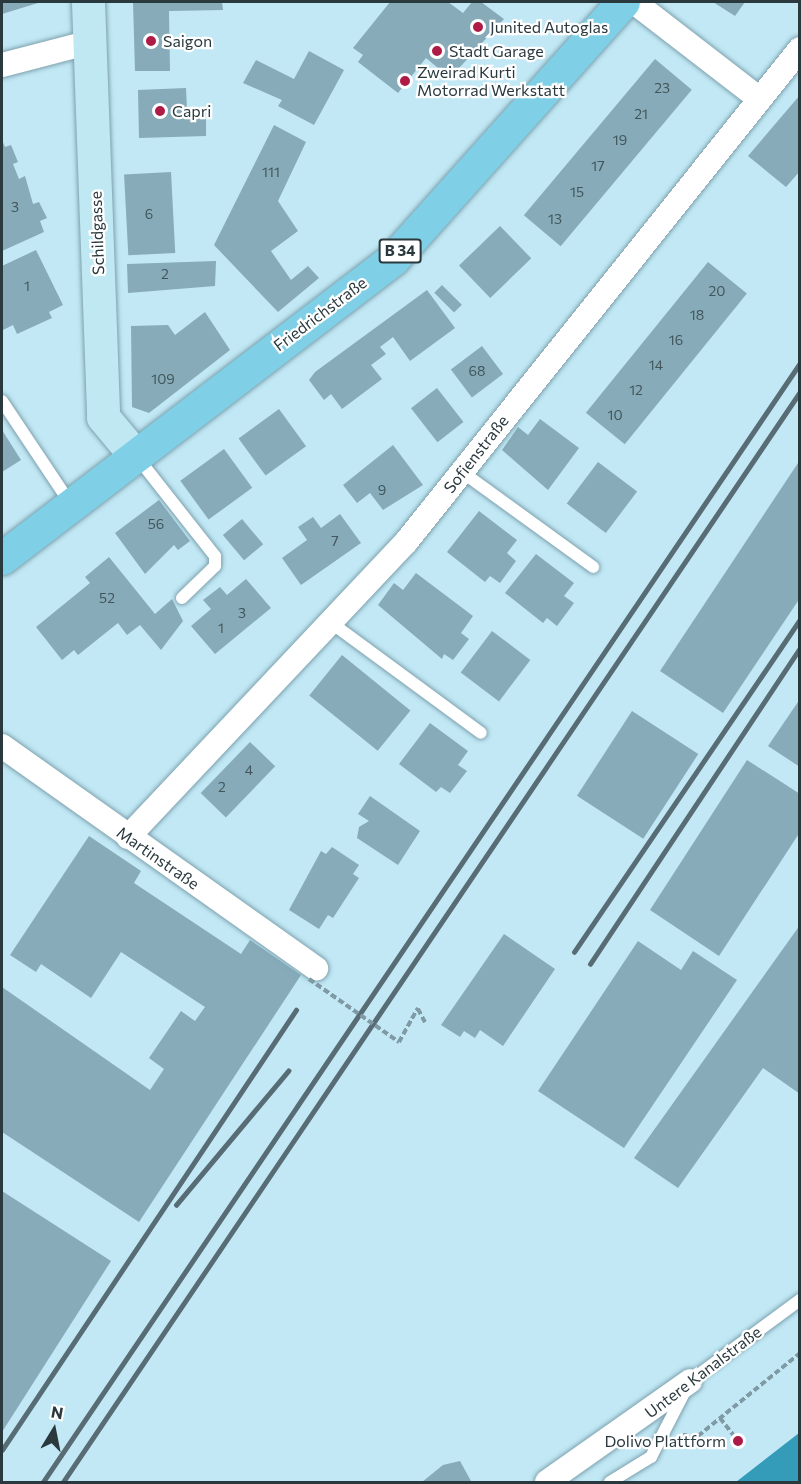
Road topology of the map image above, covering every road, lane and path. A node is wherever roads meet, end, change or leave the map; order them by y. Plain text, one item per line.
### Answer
1 (88, 2) edge
2 (623, 2) edge
3 (634, 2) edge
4 (90, 42) junction
5 (800, 50) edge
6 (2, 64) edge
7 (758, 98) junction
8 (2, 401) edge
9 (134, 454) junction
10 (462, 472) junction
11 (70, 503) junction
12 (2, 558) edge
13 (593, 567) dead end
14 (182, 598) dead end
15 (330, 622) junction
16 (481, 733) dead end
17 (2, 746) edge
18 (128, 837) junction
19 (312, 974) joint
20 (425, 1022) dead end
21 (800, 1300) edge
22 (800, 1353) edge
23 (690, 1381) junction
24 (720, 1418) junction
25 (667, 1434) junction
26 (738, 1441) dead end
27 (547, 1482) edge
28 (610, 1482) edge

1 - 4 street, Schildgasse
2 - 9 main road, Friedrichstraße / B 34
3 - 7 street
4 - 6 street
4 - 9 street, Schildgasse
5 - 7 street, Sofienstraße
7 - 10 street, Sofienstraße
8 - 11 lane
9 - 11 main road, Friedrichstraße / B 34
9 - 14 lane
10 - 13 lane
10 - 15 street, Sofienstraße
11 - 12 main road, Friedrichstraße / B 34
15 - 16 lane
15 - 18 street, Sofienstraße
17 - 18 street, Martinstraße
18 - 19 street, Martinstraße
19 - 20 path, bridge
21 - 23 lane, Untere Kanalstraße
22 - 24 path
23 - 25 lane
23 - 27 street, Untere Kanalstraße
24 - 25 path
24 - 26 path
25 - 28 lane

